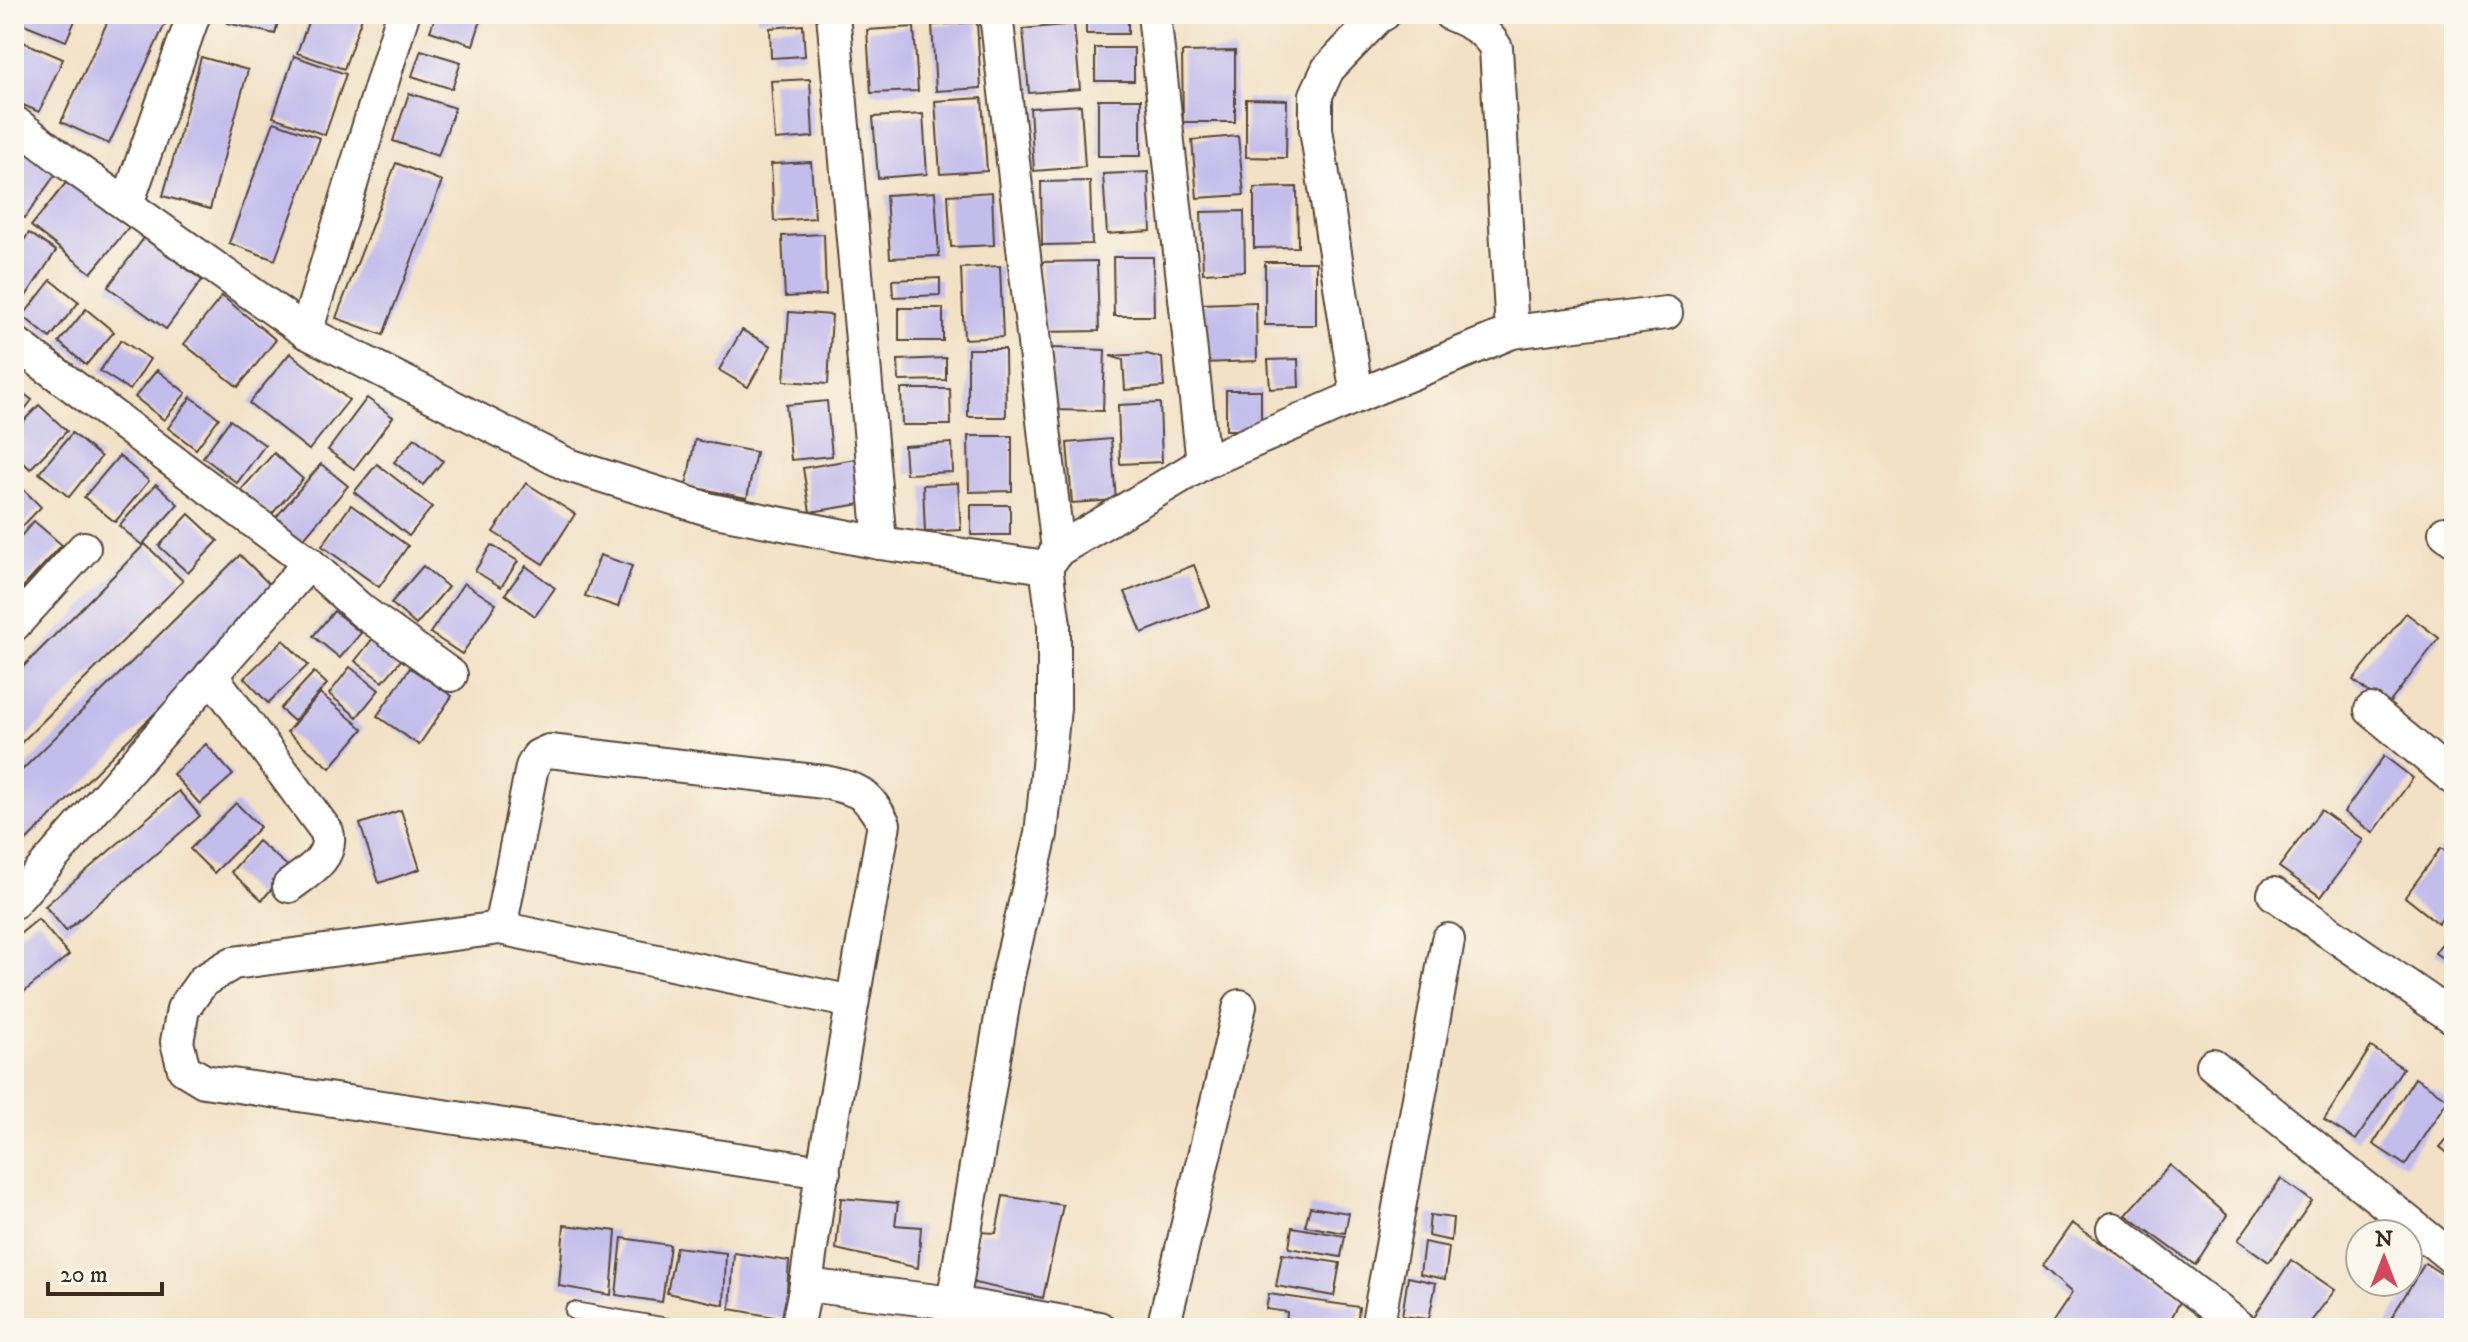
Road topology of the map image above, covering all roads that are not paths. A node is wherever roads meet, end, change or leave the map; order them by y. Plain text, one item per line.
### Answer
1 (194, 14) edge
2 (403, 14) edge
3 (833, 14) edge
4 (996, 14) edge
5 (1154, 14) edge
6 (1384, 14) edge
7 (1450, 14) edge
8 (14, 122) edge
9 (127, 204) junction
10 (1666, 313) dead end
11 (306, 332) junction
12 (1512, 332) junction
13 (14, 342) edge
14 (1357, 396) junction
15 (1203, 463) junction
16 (880, 543) junction
17 (84, 548) dead end
18 (1052, 559) junction
19 (309, 563) junction
20 (14, 625) edge
21 (211, 675) junction
22 (451, 675) dead end
23 (2371, 710) dead end
24 (2454, 779) edge
25 (289, 886) dead end
26 (2274, 894) dead end
27 (14, 902) edge
28 (500, 928) junction
29 (1448, 940) dead end
30 (852, 1002) junction
31 (1240, 1006) dead end
32 (2454, 1018) edge
33 (2213, 1065) dead end
34 (824, 1172) junction
35 (2113, 1229) dead end
36 (2454, 1259) edge
37 (806, 1285) junction
38 (574, 1311) dead end
39 (952, 1316) edge
40 (673, 1328) edge
41 (797, 1328) edge
42 (1099, 1328) edge
43 (1163, 1328) edge
44 (1377, 1328) edge
45 (2241, 1328) edge

1 - 9 street
2 - 11 street
3 - 16 street
4 - 18 street
5 - 15 street
6 - 14 street
7 - 12 street
8 - 9 street
9 - 11 street
10 - 12 street
11 - 16 street
12 - 14 street
13 - 19 street
14 - 15 street
15 - 18 street
16 - 18 street
17 - 20 street
18 - 39 street
19 - 21 street
19 - 22 street
21 - 25 street
21 - 27 street
23 - 24 street
26 - 32 street
28 - 30 street
28 - 30 street
28 - 34 street
29 - 44 street
30 - 34 street
31 - 43 street
33 - 36 street
34 - 37 street
35 - 45 street
37 - 39 street
37 - 41 street
38 - 40 lane
39 - 42 street

